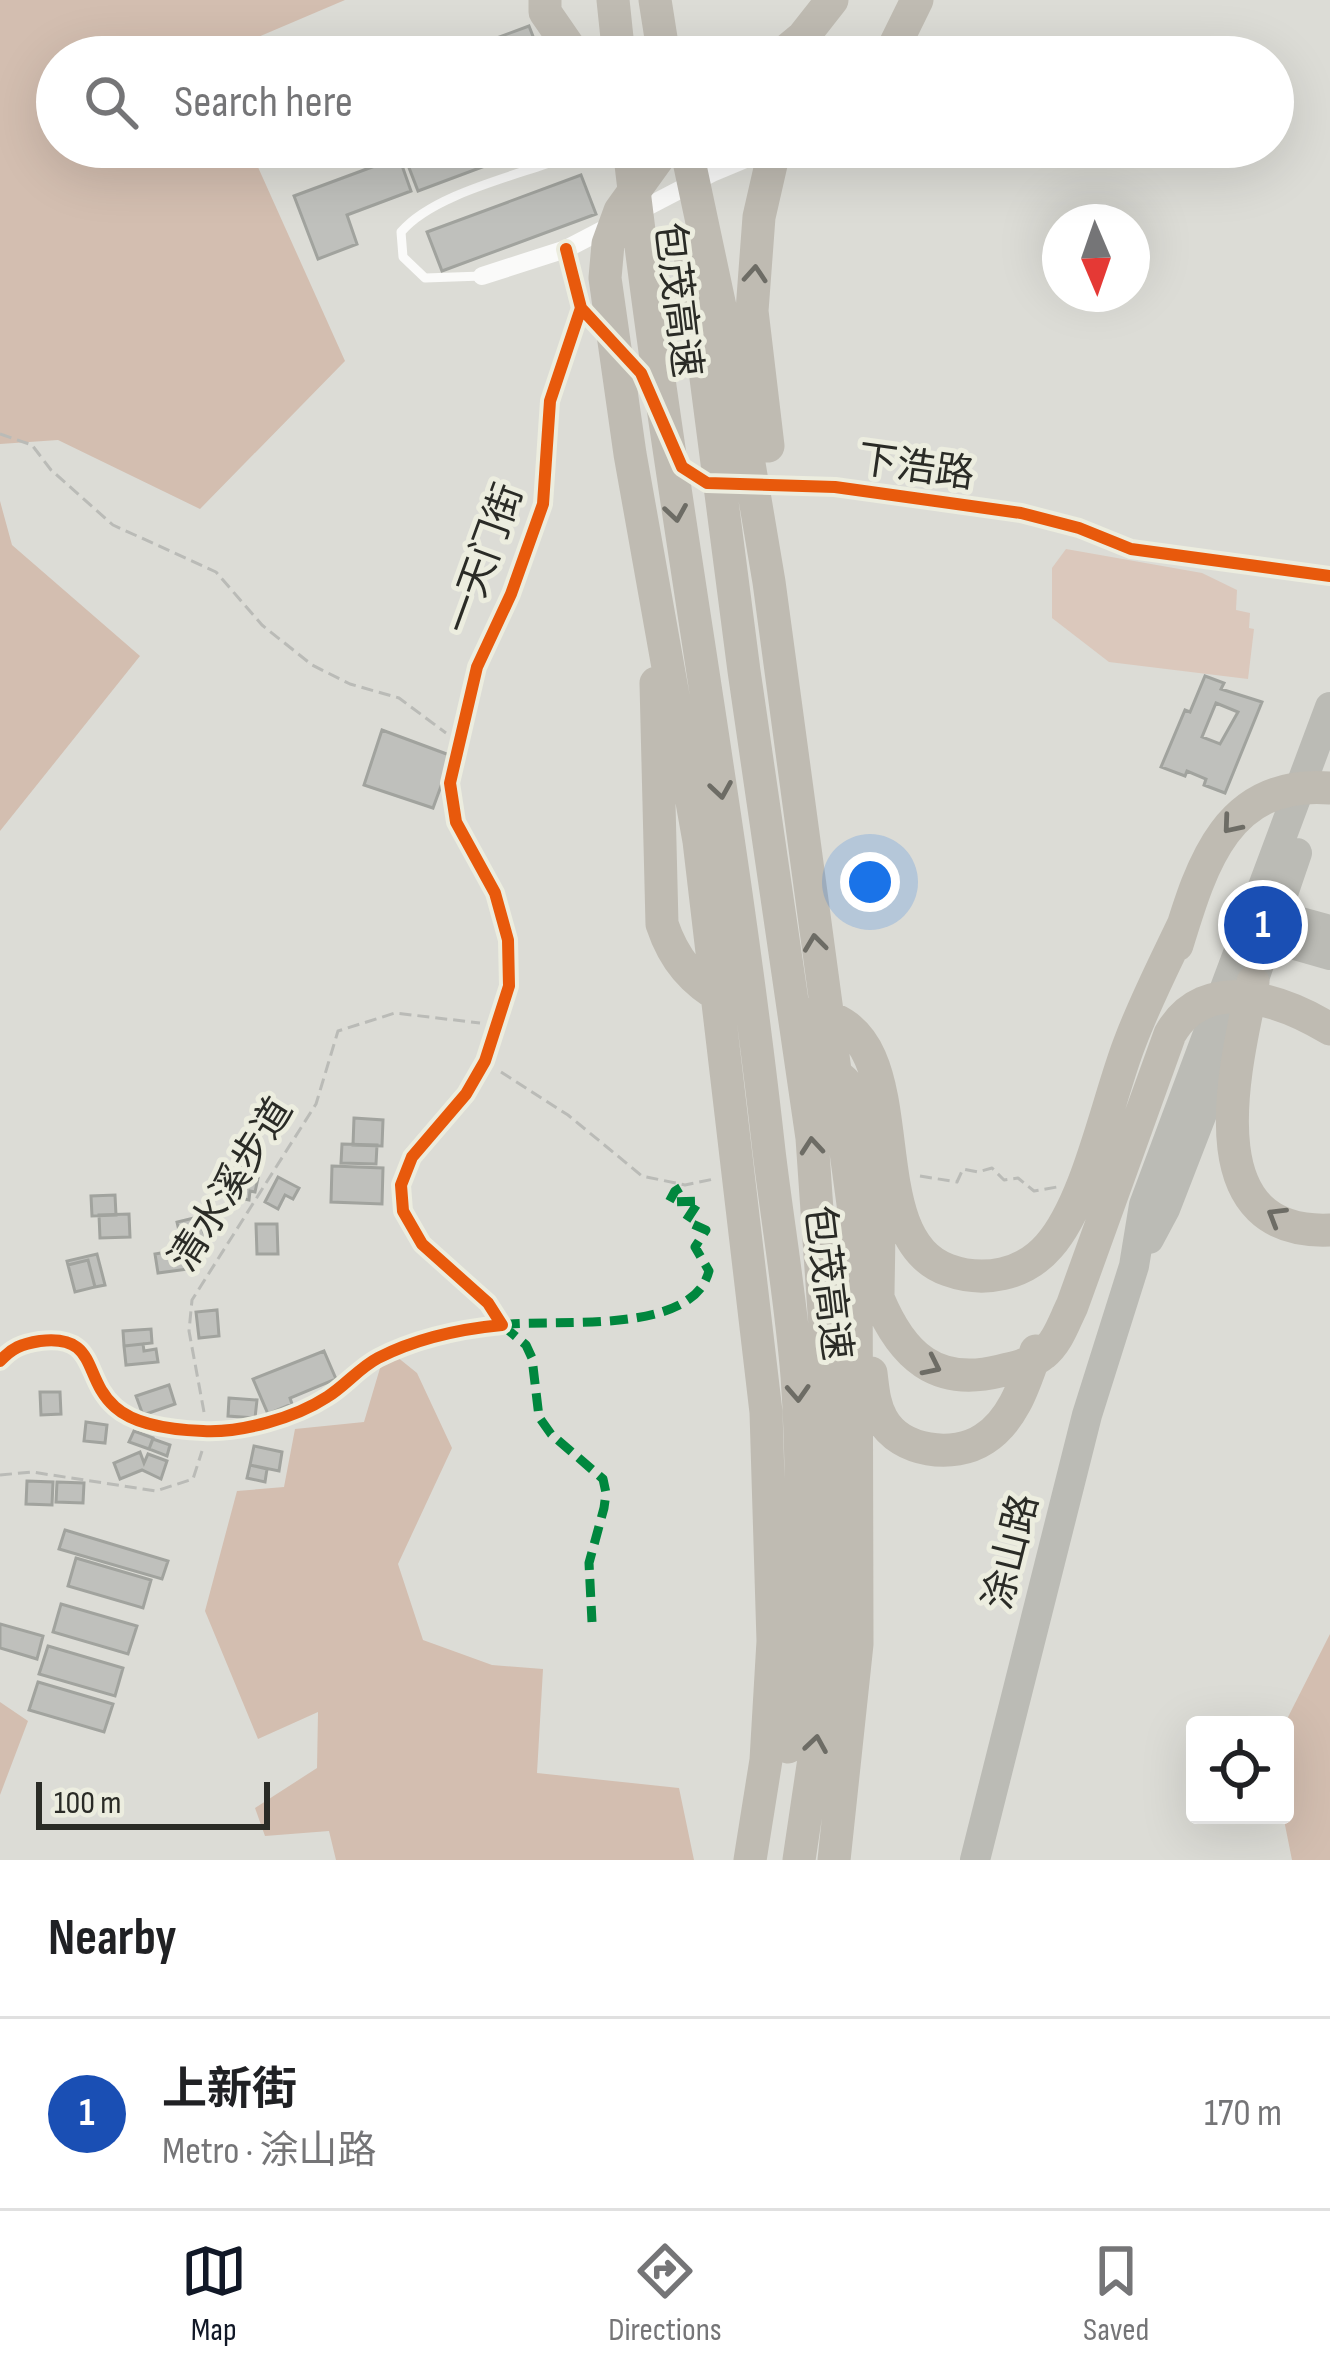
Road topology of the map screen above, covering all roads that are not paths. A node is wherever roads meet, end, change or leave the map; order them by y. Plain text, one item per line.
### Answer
1 (545, 0) edge
2 (832, 0) edge
3 (852, 0) edge
4 (917, 0) edge
5 (561, 36) edge
6 (802, 36) edge
7 (831, 36) edge
8 (900, 36) edge
9 (536, 168) edge
10 (631, 168) edge
11 (651, 168) edge
12 (679, 168) edge
13 (690, 168) edge
14 (724, 168) edge
15 (770, 168) edge
16 (566, 249) junction
17 (482, 276) joint
18 (581, 308) junction
19 (1330, 576) edge
20 (678, 685) junction
21 (793, 694) junction
22 (1330, 707) edge
23 (1330, 748) edge
24 (1330, 788) edge
25 (1262, 923) junction
26 (1183, 925) junction
27 (1330, 931) edge
28 (1330, 955) edge
29 (1253, 982) junction
30 (1330, 1030) edge
31 (737, 1224) junction
32 (1330, 1230) edge
33 (1134, 1265) junction
34 (858, 1290) junction
35 (0, 1361) edge
36 (758, 1851) edge
37 (799, 1860) edge
38 (834, 1860) edge
39 (975, 1860) edge

1 - 5 highway
2 - 6 highway
3 - 7 highway
4 - 8 highway
9 - 17 lane
10 -> 20 highway, 包茂高速
11 - 20 highway
37 -> 12 highway, 包茂高速
13 - 21 highway
14 - 16 street
21 -> 15 highway
16 - 17 street
16 - 18 street
18 - 19 street, 下浩路
18 - 35 street, 一天门街
20 -> 30 highway
20 - 31 highway
20 -> 36 highway, 包茂高速
34 -> 21 highway
22 - 25 main road, 涂山路
23 - 25 main road, 涂山路
24 -> 26 highway
25 - 27 main road
25 - 28 main road
25 - 29 main road, 涂山路
25 - 33 main road, 涂山路
26 - 31 highway
26 - 34 highway
32 -> 29 highway
29 - 33 main road, 涂山路
31 - 36 highway
33 - 39 main road, 涂山路
34 - 38 highway

